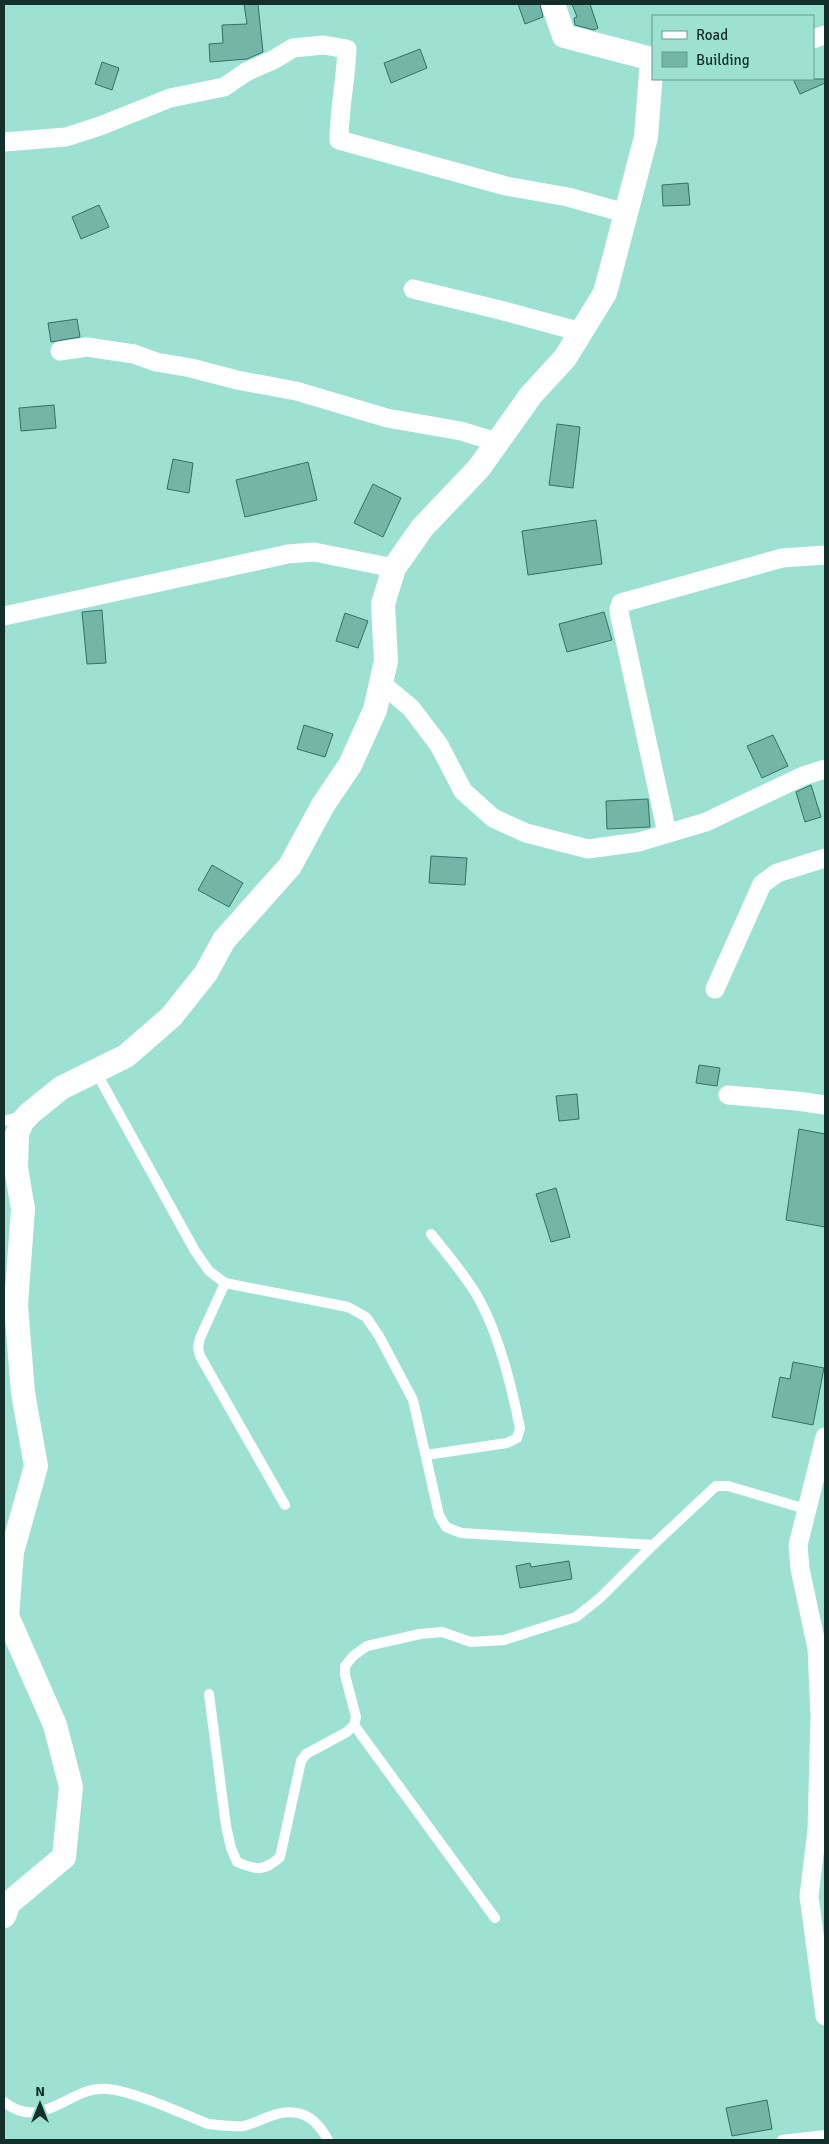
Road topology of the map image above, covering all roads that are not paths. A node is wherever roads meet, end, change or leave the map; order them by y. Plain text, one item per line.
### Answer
1 (553, 4) edge
2 (652, 59) edge
3 (4, 142) edge
4 (625, 213) junction
5 (413, 289) dead end
6 (581, 332) junction
7 (60, 350) dead end
8 (497, 442) junction
9 (825, 555) edge
10 (394, 568) junction
11 (4, 616) edge
12 (381, 683) junction
13 (825, 768) edge
14 (667, 833) junction
15 (825, 858) edge
16 (716, 989) dead end
17 (96, 1072) junction
18 (728, 1095) dead end
19 (825, 1106) edge
20 (29, 1114) junction
21 (4, 1121) edge
22 (10, 1172) edge
23 (431, 1234) dead end
24 (225, 1283) junction
25 (825, 1437) edge
26 (426, 1454) junction
27 (286, 1505) dead end
28 (806, 1509) junction
29 (652, 1545) junction
30 (7, 1574) edge
31 (209, 1694) dead end
32 (354, 1725) junction
33 (4, 1916) edge
34 (495, 1918) dead end
35 (822, 1973) edge
36 (825, 2016) edge
37 (4, 2102) edge
38 (825, 2135) edge
39 (328, 2140) edge
40 (782, 2140) edge

1 - 2 street
2 - 4 street
3 - 4 street
4 - 6 street
5 - 6 street
6 - 8 street
7 - 8 street
8 - 10 street
9 - 14 street
10 - 11 street
10 - 12 street
12 - 14 street
12 - 17 street
13 - 14 street
15 - 16 street
17 - 20 street
17 - 24 lane
18 - 19 street
20 - 21 lane
20 - 22 street
22 - 30 street
23 - 26 lane
24 - 26 lane
24 - 27 lane
25 - 28 street
26 - 29 lane
28 - 29 lane
28 - 35 street
29 - 32 lane
30 - 33 street
31 - 32 lane
32 - 34 lane
35 - 36 street
37 - 39 lane
38 - 40 lane

